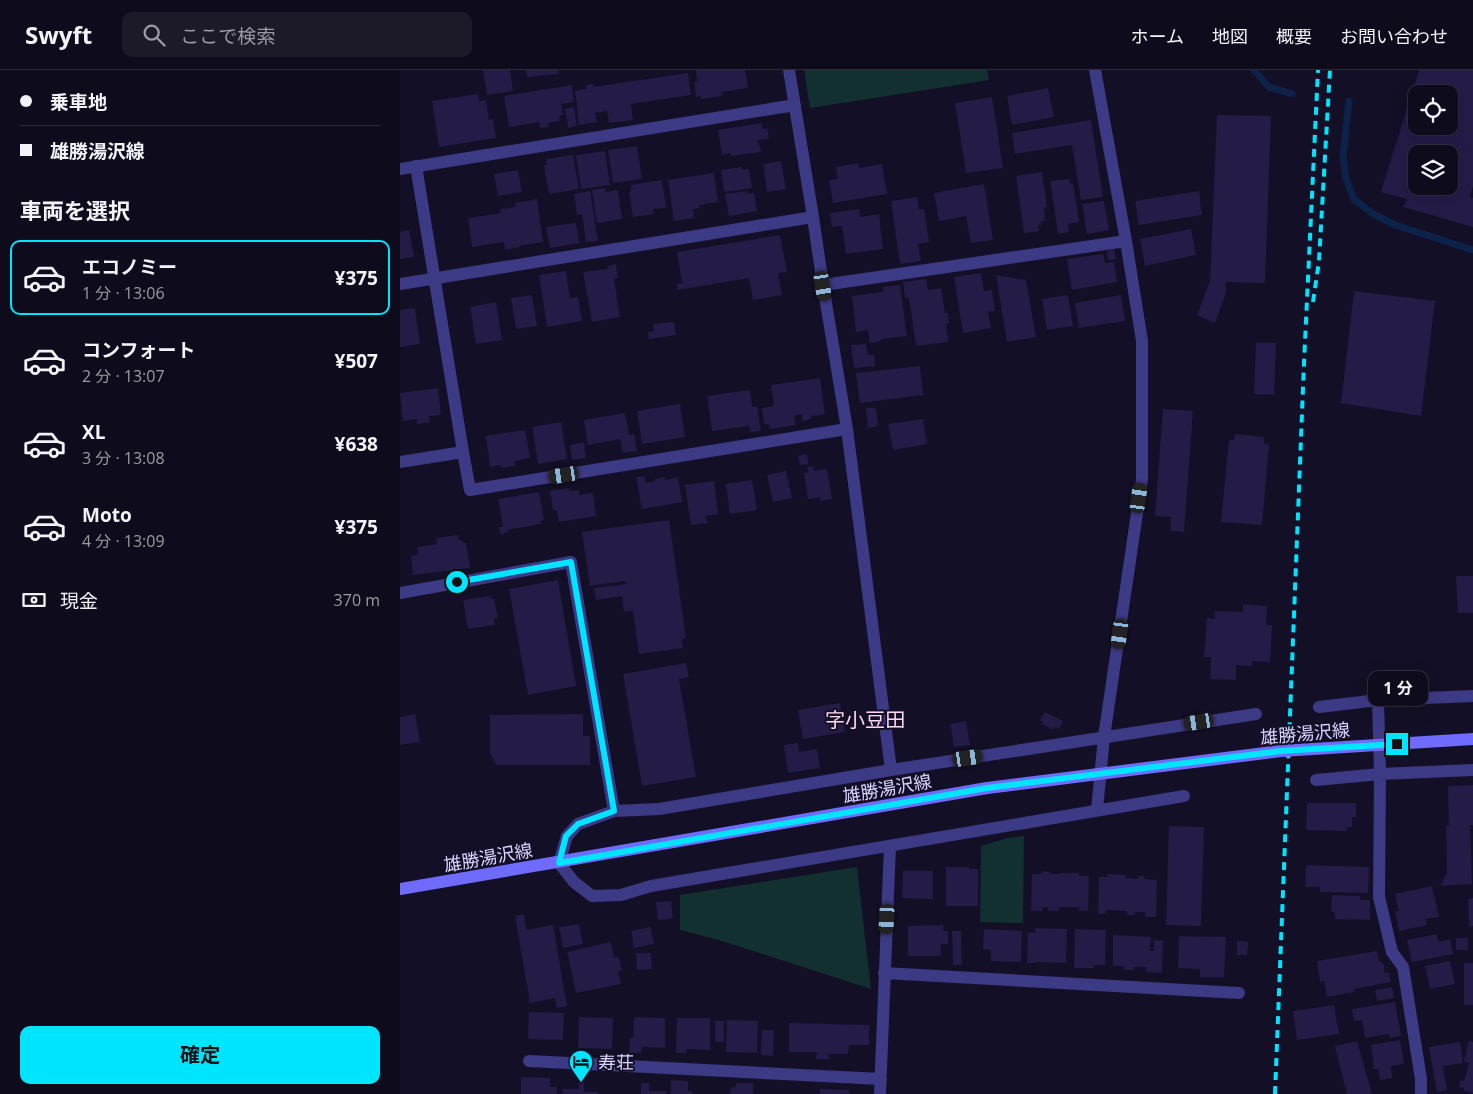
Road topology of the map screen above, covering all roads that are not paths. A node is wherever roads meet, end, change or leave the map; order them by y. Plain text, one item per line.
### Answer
1 (789, 70) edge
2 (1095, 70) edge
3 (795, 105) junction
4 (416, 166) junction
5 (400, 169) edge
6 (813, 217) junction
7 (1126, 240) junction
8 (435, 278) junction
9 (400, 284) edge
10 (823, 286) junction
11 (847, 429) junction
12 (463, 452) junction
13 (400, 462) edge
14 (400, 593) edge
15 (1473, 696) edge
16 (1378, 700) junction
17 (1319, 707) dead end
18 (1256, 714) dead end
19 (1104, 737) junction
20 (1473, 739) edge
21 (891, 770) junction
22 (1473, 770) edge
23 (1380, 774) junction
24 (1316, 780) dead end
25 (1184, 796) dead end
26 (1096, 810) junction
27 (614, 811) junction
28 (890, 846) junction
29 (559, 863) junction
30 (400, 889) edge
31 (884, 974) junction
32 (1238, 994) dead end
33 (529, 1061) dead end
34 (881, 1080) junction
35 (880, 1094) edge
36 (1421, 1094) edge

1 - 3 street
2 - 7 street
3 - 4 street
3 - 6 street
4 - 5 street
4 - 8 street
6 - 8 street
6 - 10 street
7 - 10 street
7 - 19 street
8 - 9 street
8 - 12 street
10 - 11 street
11 - 12 street
11 - 21 street
12 - 13 street
14 - 27 street
15 - 16 street
16 - 17 street
16 - 23 street
18 - 19 street
19 - 21 street
19 - 26 street
20 - 29 main road, 雄勝湯沢線, bridge
21 - 27 street
22 - 23 street
23 - 24 street
23 - 36 street
25 - 26 street
26 - 28 street
27 - 29 street
28 - 29 street
28 - 31 street
29 - 30 main road, 雄勝湯沢線
31 - 32 street
31 - 34 street
33 - 34 street
34 - 35 street

